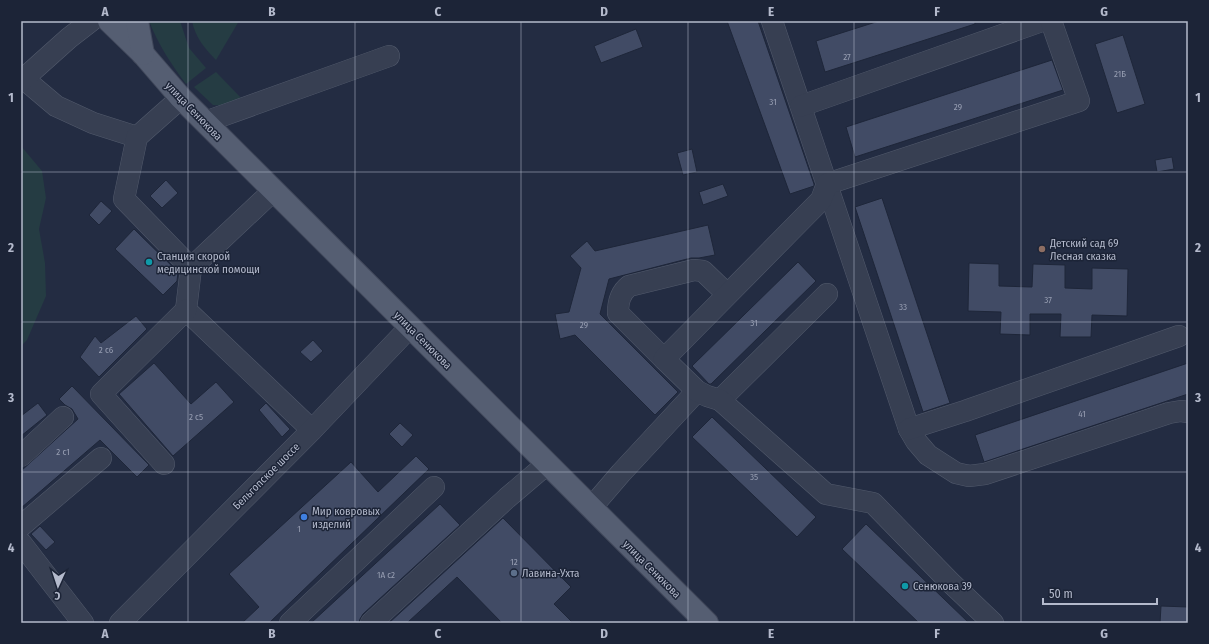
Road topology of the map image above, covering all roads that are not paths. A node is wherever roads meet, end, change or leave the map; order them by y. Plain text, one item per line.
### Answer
1 (91, 21) edge
2 (108, 21) edge
3 (137, 21) edge
4 (772, 21) edge
5 (1042, 21) edge
6 (1051, 21) edge
7 (143, 54) junction
8 (389, 56) dead end
9 (22, 80) edge
10 (181, 98) junction
11 (801, 106) junction
12 (205, 122) junction
13 (137, 137) junction
14 (827, 184) junction
15 (274, 191) junction
16 (191, 268) junction
17 (727, 294) junction
18 (827, 294) dead end
19 (186, 310) junction
20 (410, 327) junction
21 (1179, 336) dead end
22 (664, 359) junction
23 (697, 391) junction
24 (720, 400) junction
25 (1188, 412) edge
26 (63, 417) dead end
27 (909, 429) junction
28 (312, 430) junction
29 (21, 456) edge
30 (101, 458) dead end
31 (164, 464) dead end
32 (547, 464) junction
33 (434, 487) dead end
34 (591, 508) junction
35 (21, 526) edge
36 (21, 543) edge
37 (83, 623) edge
38 (120, 623) edge
39 (290, 623) edge
40 (371, 623) edge
41 (707, 623) edge
42 (993, 623) edge

1 - 9 street
2 - 7 main road, улица Сенюкова
3 - 7 main road
4 - 11 street
5 - 11 street
6 - 14 street
7 - 10 main road, улица Сенюкова
8 - 12 street
9 - 13 street
10 - 12 main road, улица Сенюкова
10 - 13 street
11 - 14 street
12 - 15 main road, улица Сенюкова
13 - 16 street
14 - 17 street
14 - 27 street
15 - 16 street
15 - 20 main road, улица Сенюкова
16 - 19 street
17 - 22 street
17 - 22 street
18 - 24 street
19 - 28 street
19 - 31 street
20 - 28 street, Бельгопское шоссе
20 - 32 main road, улица Сенюкова
21 - 27 street
22 - 23 street
23 - 24 street
23 - 34 street
24 - 42 street
25 - 27 street
26 - 29 street
28 - 38 street, Бельгопское шоссе
30 - 35 street
32 - 34 main road, улица Сенюкова
32 - 40 street
33 - 39 street
34 - 41 main road, улица Сенюкова
36 - 37 street

